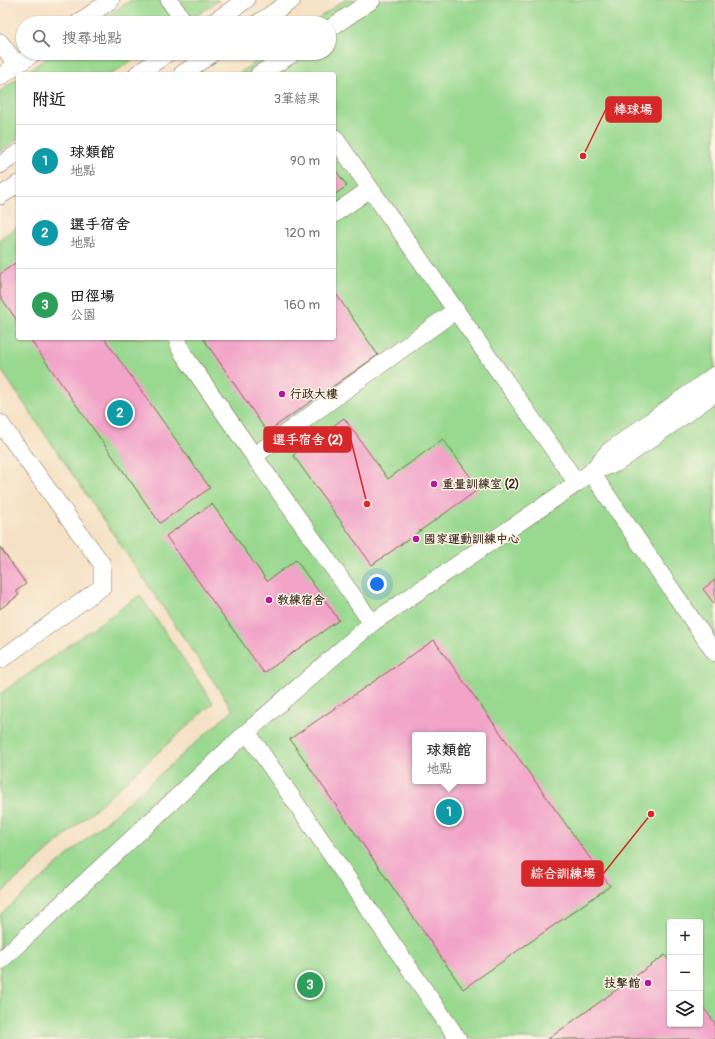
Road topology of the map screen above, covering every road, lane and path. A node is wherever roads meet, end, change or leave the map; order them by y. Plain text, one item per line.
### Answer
1 (111, 0) edge
2 (169, 0) edge
3 (246, 0) edge
4 (292, 0) edge
5 (372, 0) edge
6 (88, 16) edge
7 (180, 16) edge
8 (222, 16) edge
9 (268, 16) edge
10 (336, 24) edge
11 (0, 42) edge
12 (24, 60) edge
13 (158, 60) edge
14 (201, 60) edge
15 (289, 63) edge
16 (17, 65) junction
17 (140, 72) edge
18 (185, 72) edge
19 (262, 72) edge
20 (0, 77) edge
21 (336, 140) edge
22 (16, 154) edge
23 (0, 165) edge
24 (16, 185) edge
25 (370, 189) junction
26 (0, 196) edge
27 (336, 213) edge
28 (456, 310) junction
29 (178, 340) edge
30 (715, 376) edge
31 (715, 393) edge
32 (0, 423) edge
33 (254, 456) junction
34 (591, 472) junction
35 (577, 483) junction
36 (372, 623) junction
37 (715, 653) edge
38 (0, 660) edge
39 (247, 732) junction
40 (0, 961) edge
41 (458, 1039) edge

1 - 6 street
2 - 7 street
3 - 8 street
4 - 9 street
5 - 10 street
11 - 16 street
12 - 16 street
13 - 17 street
14 - 18 street
15 - 19 street
16 - 20 street
21 - 25 street
22 - 23 street
24 - 26 street
25 - 27 street
25 - 28 street
28 - 33 street
28 - 35 street
29 - 33 street
30 - 34 street
31 - 34 street
32 - 38 street
33 - 36 street
34 - 35 street
34 - 37 street
35 - 36 street
36 - 39 street
39 - 40 street
39 - 41 street

